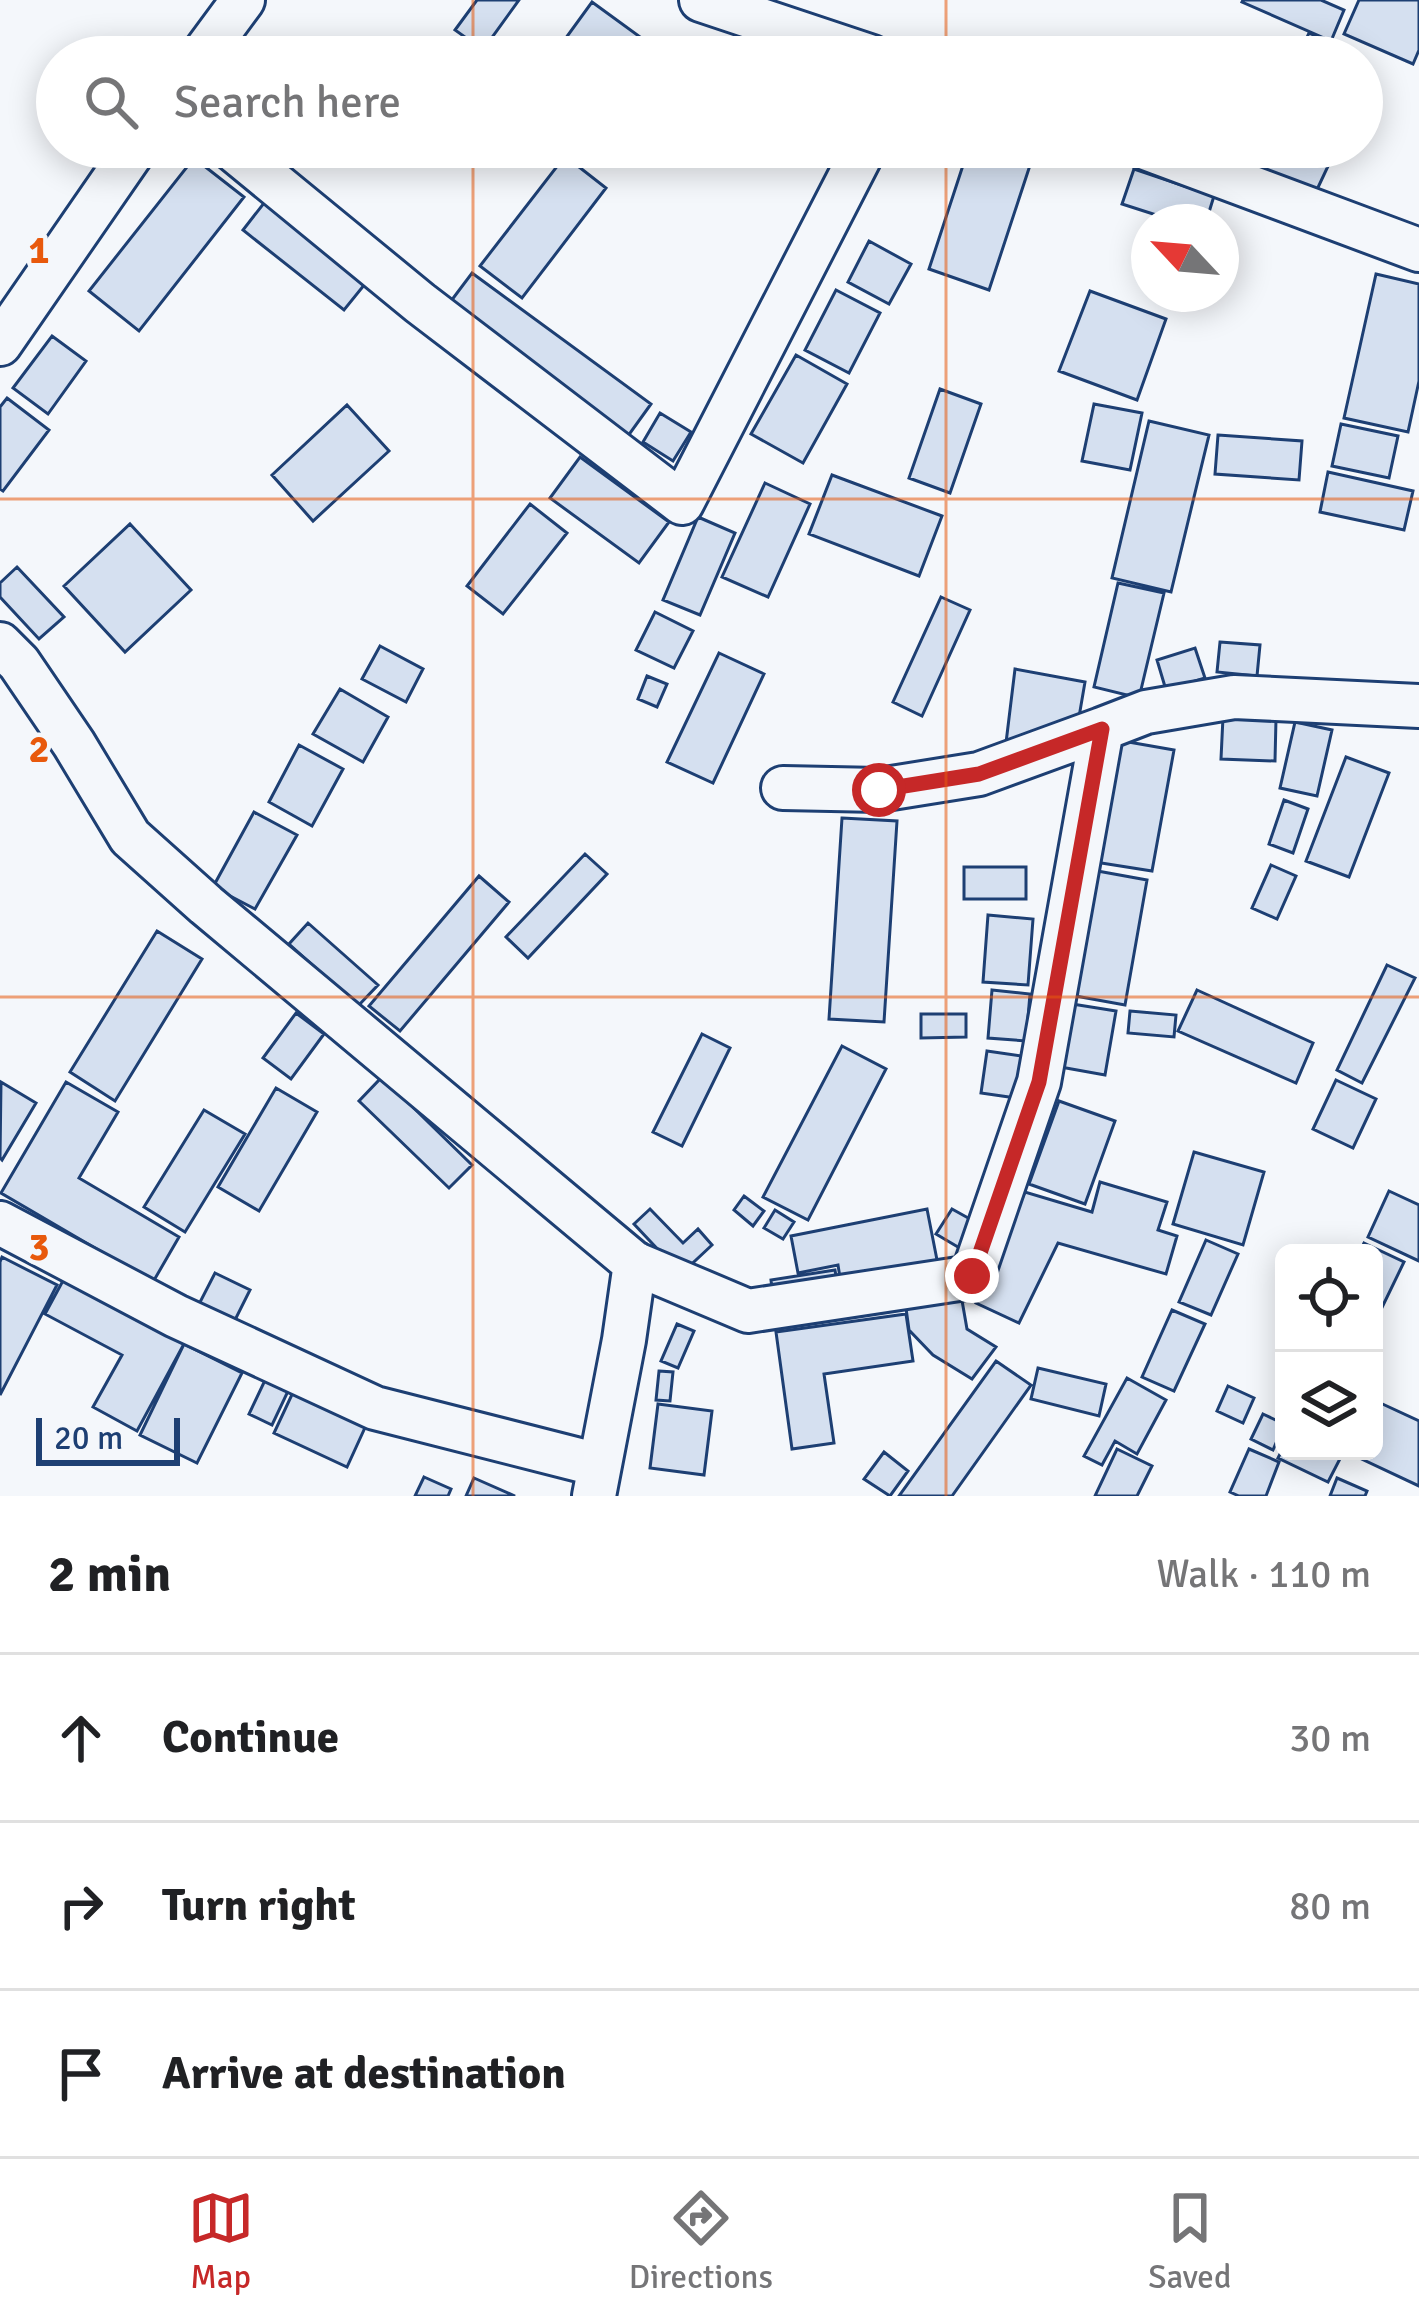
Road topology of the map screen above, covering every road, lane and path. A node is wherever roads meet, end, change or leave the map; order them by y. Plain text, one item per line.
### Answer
1 (243, 0) edge
2 (701, 0) edge
3 (216, 36) edge
4 (809, 36) edge
5 (122, 168) edge
6 (256, 168) edge
7 (854, 168) edge
8 (1199, 168) edge
9 (1419, 250) edge
10 (0, 344) edge
11 (0, 644) edge
12 (1419, 706) edge
13 (1102, 729) junction
14 (783, 788) dead end
15 (0, 1223) edge
16 (635, 1263) junction
17 (596, 1481) edge

1 - 3 street
2 - 4 street
5 - 10 street
6 - 7 street
8 - 9 street
11 - 16 street
12 - 13 street
13 - 14 street
13 - 16 street
15 - 17 street
16 - 17 street

